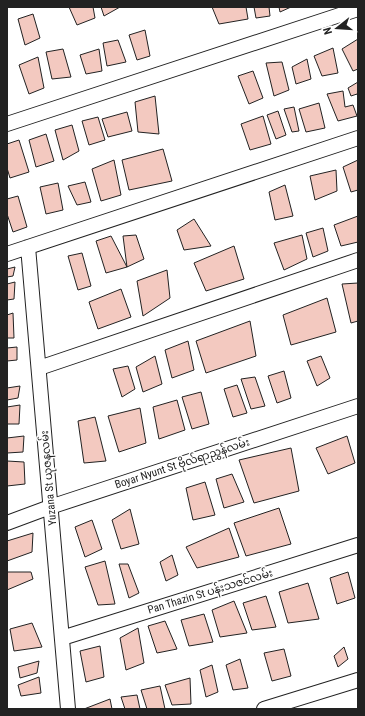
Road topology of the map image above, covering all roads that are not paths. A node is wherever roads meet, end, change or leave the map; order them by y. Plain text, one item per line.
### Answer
1 (358, 9) edge
2 (7, 124) edge
3 (358, 138) edge
4 (28, 247) junction
5 (7, 254) edge
6 (358, 260) edge
7 (39, 368) junction
8 (358, 406) edge
9 (50, 507) junction
10 (7, 523) edge
11 (358, 545) edge
12 (62, 638) junction
13 (358, 680) edge
14 (68, 709) edge
15 (264, 709) edge

1 - 2 street
3 - 4 street
4 - 5 street
4 - 7 street, Yuzana St ယုဇနလမ်း
6 - 7 street
7 - 9 street, Yuzana St ယုဇနလမ်း
8 - 9 street, Boyar Nyunt St ဗိုလ်ရာညွှန်လမ်း
9 - 10 street, Boyar Nyunt St ဗိုလ်ရာညွှန်လမ်း
9 - 12 street, Yuzana St ယုဇနလမ်း
11 - 12 street, Pan Thazin St ပန်းသဇင်လမ်း
12 - 14 street, Yuzana St ယုဇနလမ်း
13 - 15 street

